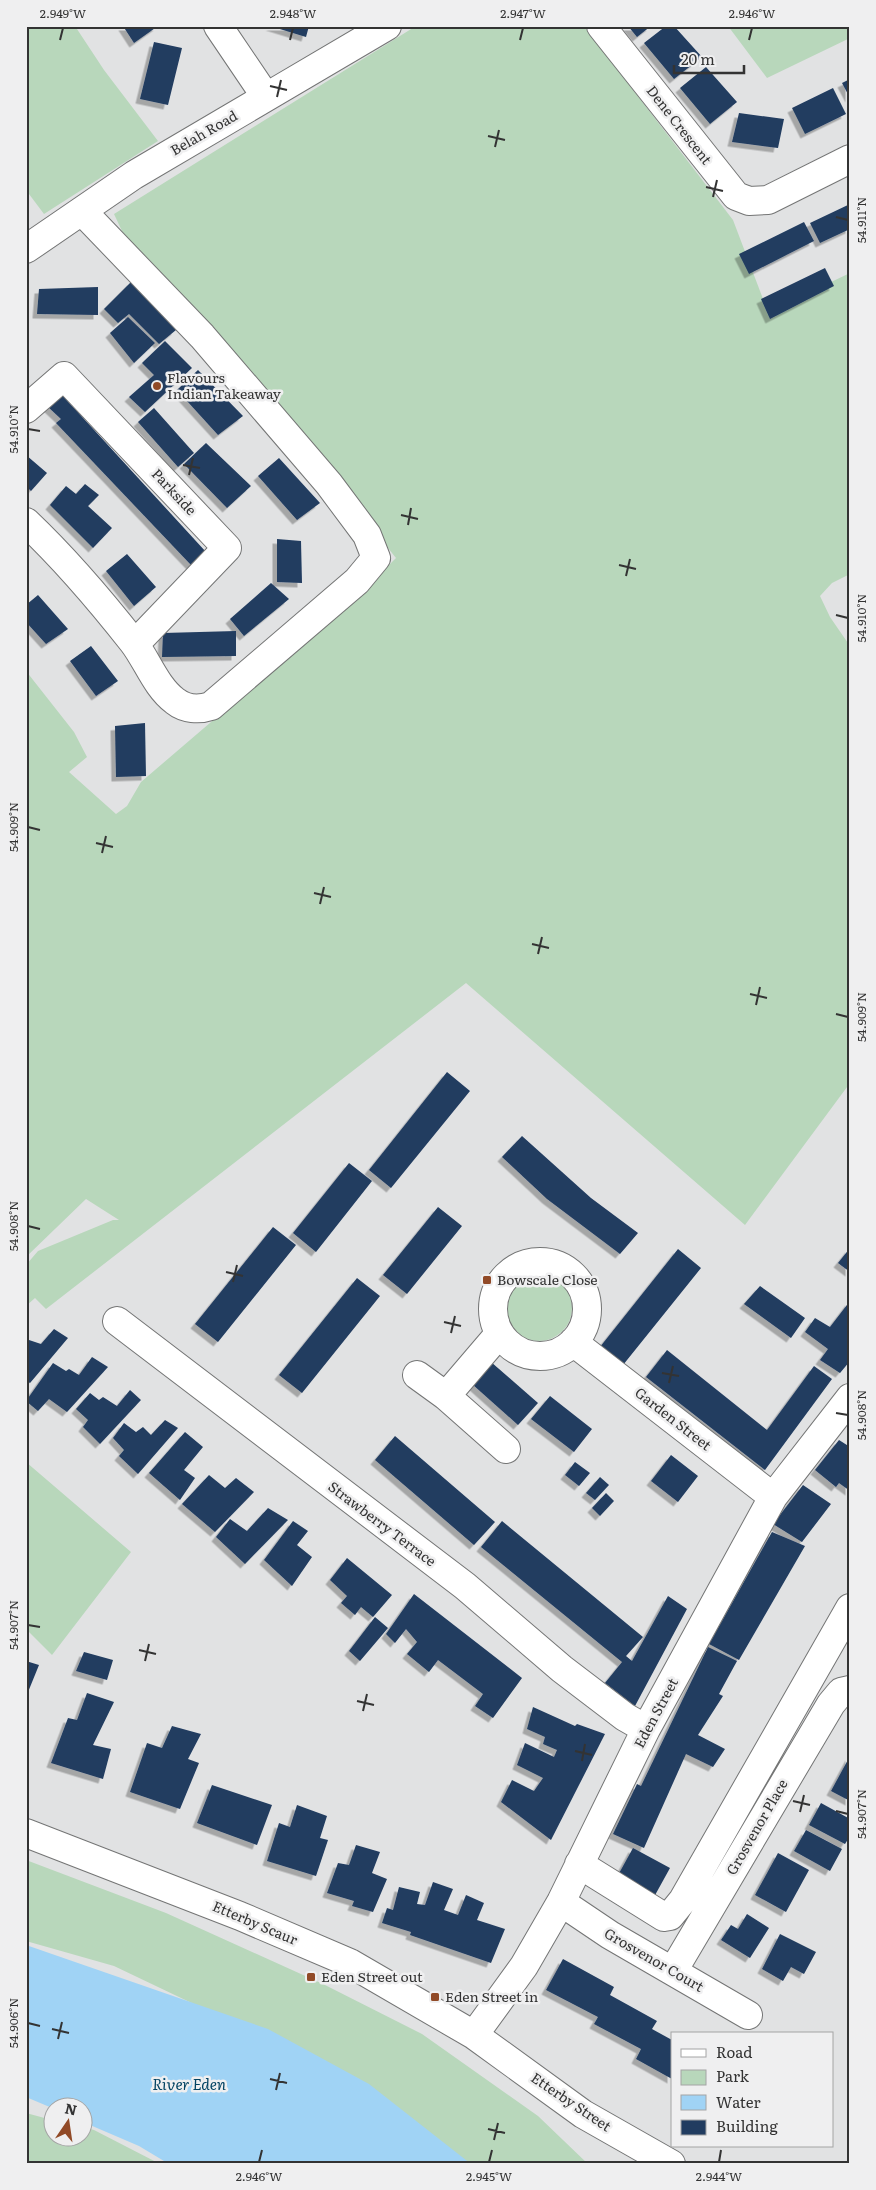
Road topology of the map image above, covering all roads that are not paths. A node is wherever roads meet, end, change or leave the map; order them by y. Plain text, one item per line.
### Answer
1 (218, 26) edge
2 (387, 26) edge
3 (601, 26) edge
4 (266, 97) junction
5 (850, 159) edge
6 (82, 210) junction
7 (26, 249) edge
8 (26, 408) edge
9 (26, 522) edge
10 (135, 644) junction
11 (117, 1321) dead end
12 (499, 1334) junction
13 (573, 1342) junction
14 (417, 1375) dead end
15 (446, 1396) junction
16 (850, 1398) edge
17 (506, 1449) dead end
18 (773, 1497) junction
19 (850, 1608) edge
20 (850, 1690) edge
21 (646, 1729) junction
22 (26, 1832) edge
23 (579, 1864) junction
24 (561, 1902) junction
25 (673, 1971) junction
26 (748, 2015) dead end
27 (474, 2035) junction
28 (671, 2164) edge

1 - 4 street
2 - 4 street, Belah Road
3 - 5 street, Dene Crescent
4 - 6 street, Belah Road
6 - 7 street, Belah Road
6 - 10 street
8 - 10 street, Parkside
9 - 10 street
11 - 21 street, Strawberry Terrace
12 - 13 street
12 - 13 street
12 - 15 street
13 - 18 street, Garden Street
14 - 15 street
15 - 17 street
16 - 18 street, Eden Street
18 - 21 street, Eden Street
19 - 23 street
20 - 25 street, Grosvenor Place
21 - 23 street, Eden Street
22 - 27 street, Etterby Scaur
23 - 24 street, Eden Street
24 - 25 street, Grosvenor Court
24 - 27 street, Eden Street
25 - 26 street, Grosvenor Court
27 - 28 street, Etterby Street

